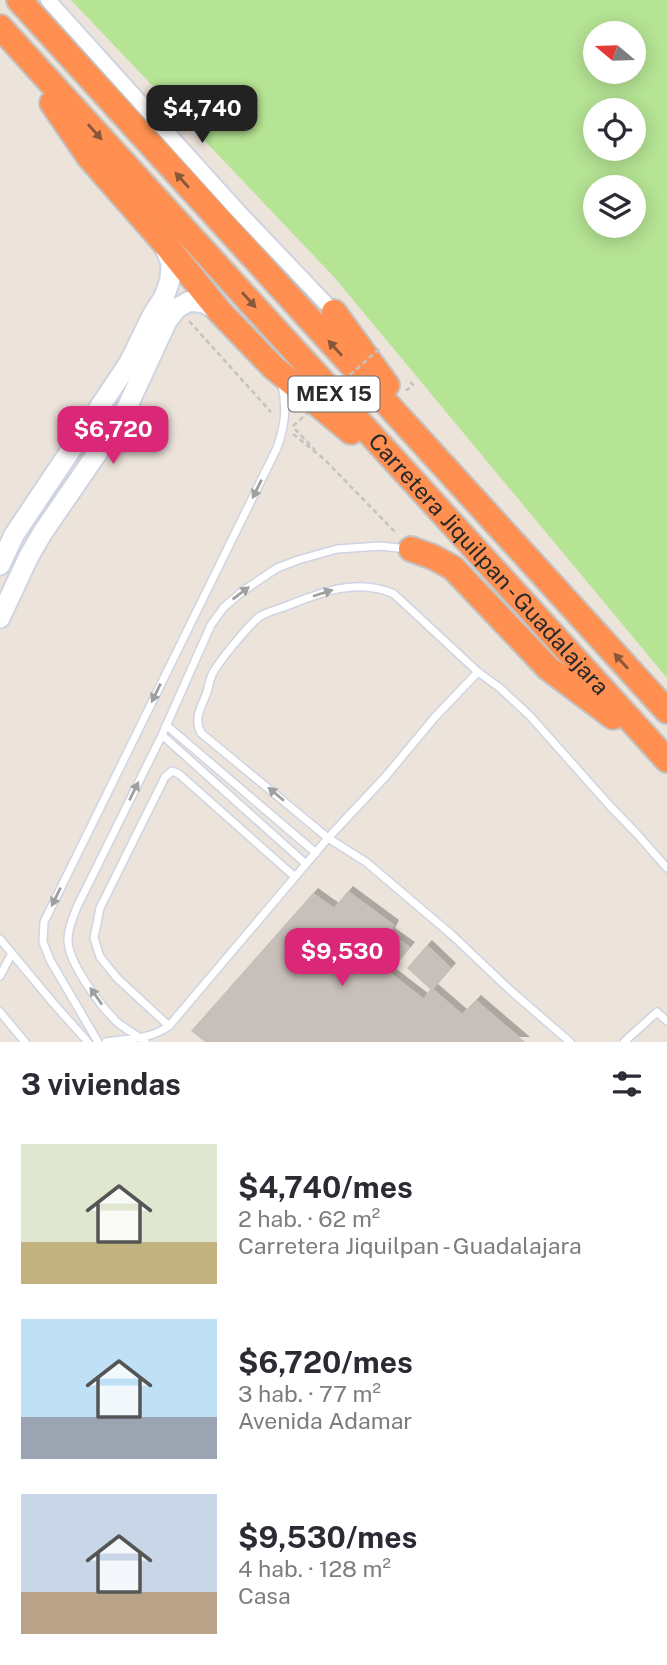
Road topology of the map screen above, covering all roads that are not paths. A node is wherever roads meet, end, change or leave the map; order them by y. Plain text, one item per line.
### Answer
1 (19, 0) edge
2 (48, 0) edge
3 (0, 28) edge
4 (160, 239) junction
5 (220, 312) junction
6 (334, 312) joint
7 (273, 367) junction
8 (136, 368) junction
9 (462, 487) junction
10 (424, 493) junction
11 (411, 549) joint
12 (0, 565) edge
13 (0, 618) edge
14 (478, 672) junction
15 (667, 711) edge
16 (166, 725) junction
17 (162, 735) junction
18 (664, 757) edge
19 (328, 838) junction
20 (316, 853) junction
21 (306, 864) junction
22 (667, 868) edge
23 (295, 877) junction
24 (0, 939) edge
25 (12, 953) junction
26 (0, 976) edge
27 (0, 1012) edge
28 (667, 1021) edge
29 (169, 1026) junction
30 (143, 1040) edge
31 (25, 1042) edge
32 (88, 1042) edge
33 (98, 1042) edge
34 (106, 1042) edge
35 (570, 1042) edge
36 (624, 1042) edge

9 -> 1 highway, Carretera Jiquilpan - Guadalajara / MEX 15
2 - 6 street
3 - 4 highway
3 -> 10 highway, Carretera Jiquilpan - Guadalajara / MEX 15
4 - 5 highway
4 - 8 street
5 - 7 highway
5 - 8 street
6 - 9 highway
7 - 10 highway
7 -> 33 lane
8 - 12 street
8 - 13 street
15 -> 9 highway, Carretera Jiquilpan - Guadalajara / MEX 15
10 - 18 highway, Carretera Jiquilpan - Guadalajara / MEX 15
16 -> 11 lane
11 - 18 highway
14 - 19 lane
19 -> 14 lane
14 - 22 lane
16 - 17 lane
16 - 20 lane
17 - 21 lane
30 -> 17 lane
19 - 20 lane
19 - 35 lane
20 - 21 lane
21 - 23 lane
23 - 29 lane
23 - 29 lane
24 - 25 lane
25 - 26 lane
25 - 32 lane
27 - 31 lane
28 - 36 lane
29 - 30 lane
30 - 34 lane

